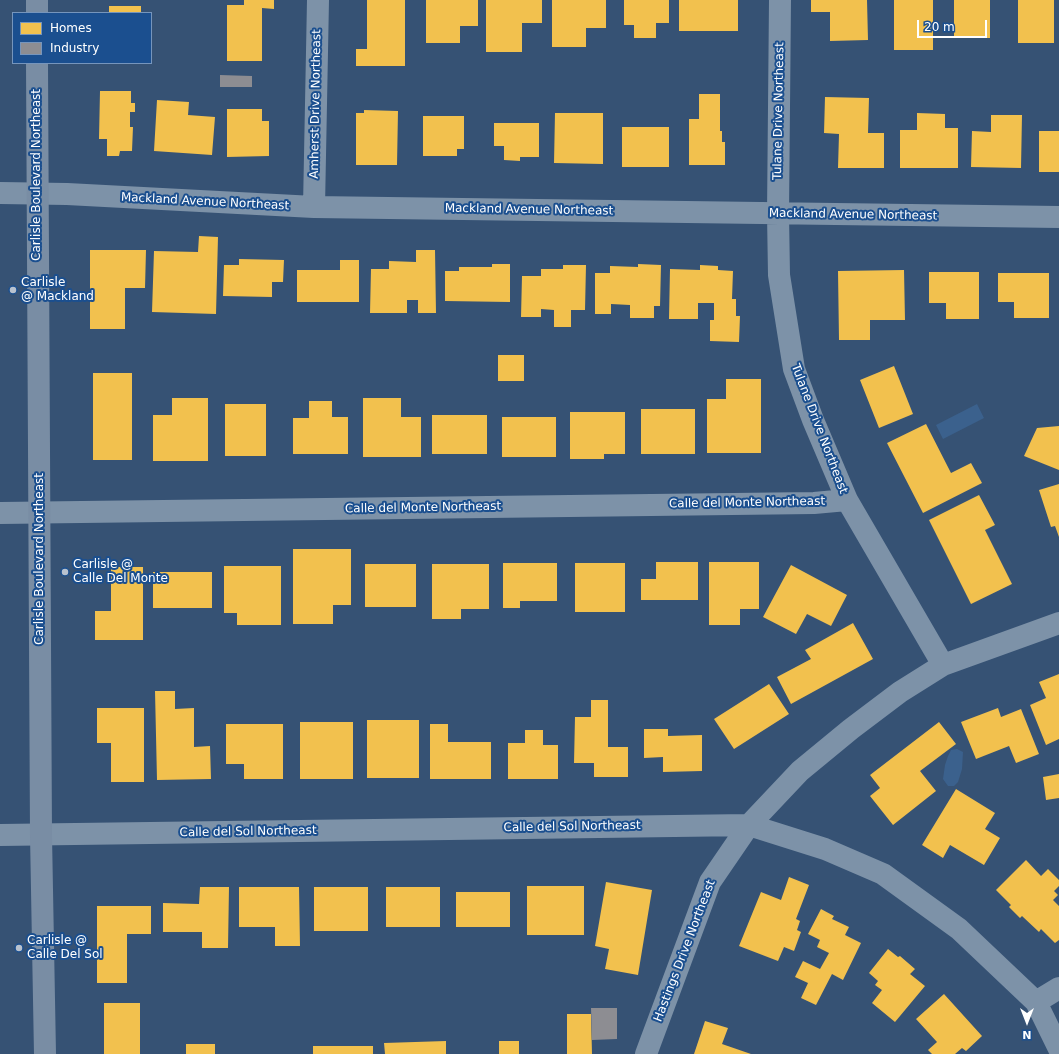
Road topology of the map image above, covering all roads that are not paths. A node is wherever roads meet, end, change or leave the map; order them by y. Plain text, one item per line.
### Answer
1 (37, 0) edge
2 (318, 0) edge
3 (780, 0) edge
4 (37, 12) edge
5 (37, 64) edge
6 (0, 193) edge
7 (37, 193) junction
8 (314, 207) junction
9 (778, 214) junction
10 (1059, 217) edge
11 (847, 500) junction
12 (0, 513) edge
13 (40, 513) junction
14 (1059, 623) edge
15 (943, 665) junction
16 (749, 825) junction
17 (0, 835) edge
18 (41, 835) junction
19 (1059, 988) edge
20 (1036, 1002) junction
21 (1059, 1049) edge
22 (45, 1054) edge
23 (646, 1054) edge

1 - 4 main road
2 - 8 street, Amherst Drive Northeast
3 - 9 street, Tulane Drive Northeast
5 - 7 main road, Carlisle Boulevard Northeast
6 - 7 street, Mackland Avenue Northeast
7 - 8 street, Mackland Avenue Northeast
7 - 13 main road, Carlisle Boulevard Northeast
8 - 9 street, Mackland Avenue Northeast
9 - 10 street, Mackland Avenue Northeast
9 - 11 street, Tulane Drive Northeast
11 - 13 street, Calle del Monte Northeast
11 - 15 street, Tulane Drive Northeast
12 - 13 street, Calle del Monte Northeast
13 - 18 main road, Carlisle Boulevard Northeast
14 - 15 street, Hastings Drive Northeast
15 - 16 street, Hastings Drive Northeast
16 - 18 street, Calle del Sol Northeast
16 - 20 street, Calle del Sol Northeast
16 - 23 street, Hastings Drive Northeast
17 - 18 street, Calle del Sol Northeast
18 - 22 main road, Carlisle Boulevard Northeast
19 - 20 street
20 - 21 street, Calle del Sol Northeast

